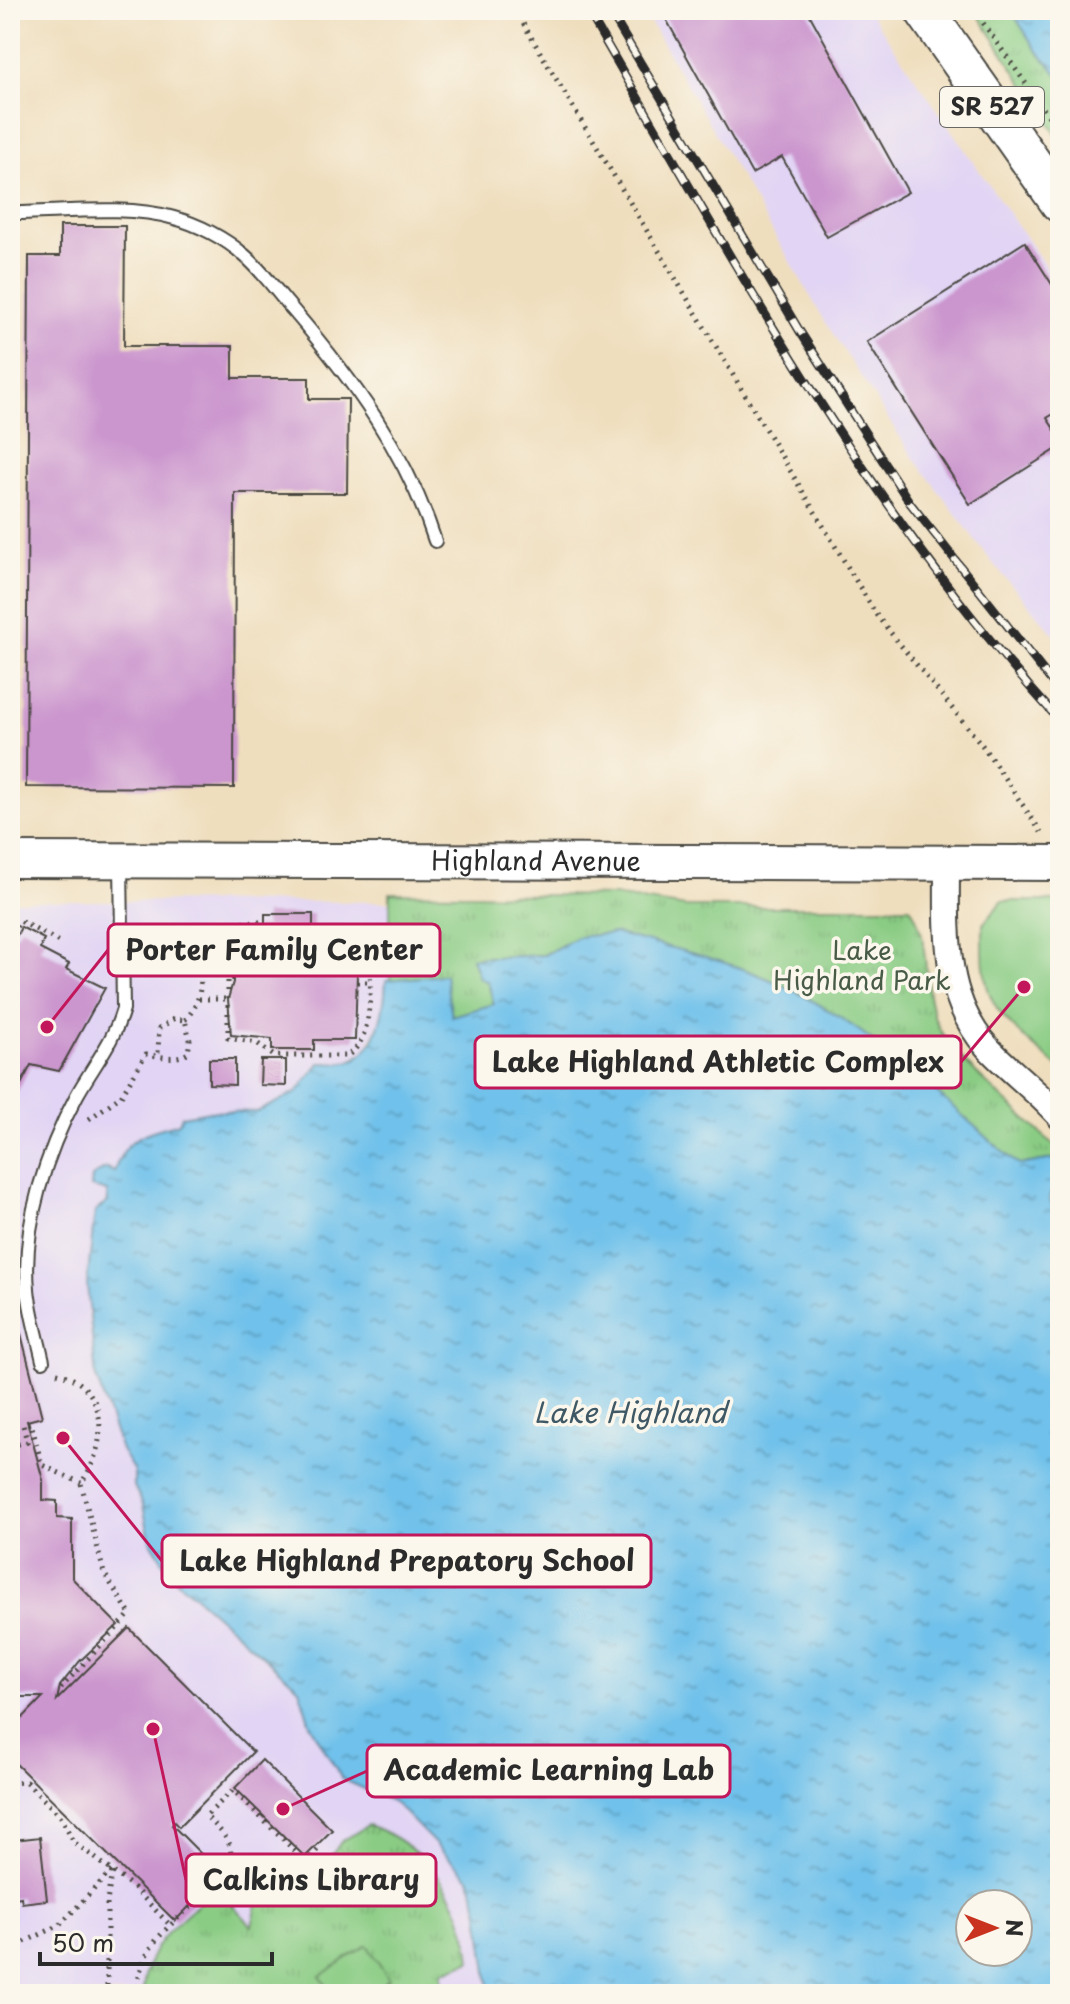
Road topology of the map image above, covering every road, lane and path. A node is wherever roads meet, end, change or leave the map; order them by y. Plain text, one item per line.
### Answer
1 (515, 10) edge
2 (924, 10) edge
3 (974, 10) edge
4 (1060, 132) edge
5 (1060, 203) edge
6 (10, 213) edge
7 (435, 541) dead end
8 (1054, 852) edge
9 (121, 859) junction
10 (10, 860) edge
11 (947, 864) junction
12 (265, 922) dead end
13 (10, 925) edge
14 (313, 935) dead end
15 (59, 942) dead end
16 (233, 978) dead end
17 (357, 982) dead end
18 (369, 982) junction
19 (199, 999) junction
20 (228, 999) junction
21 (185, 1020) junction
22 (158, 1056) junction
23 (1060, 1117) edge
24 (84, 1125) dead end
25 (28, 1289) junction
26 (10, 1293) edge
27 (46, 1367) joint
28 (10, 1446) edge
29 (81, 1483) junction
30 (59, 1690) dead end
31 (10, 1783) edge
32 (320, 1847) dead end
33 (112, 1870) junction
34 (171, 1926) junction
35 (10, 1949) edge
36 (107, 1994) edge
37 (137, 1994) edge

1 - 8 path
2 - 5 main road, SR 527
3 - 4 path
6 - 7 lane
8 - 11 street, Highland Avenue
9 - 10 street, Highland Avenue
9 - 11 street, Highland Avenue
9 - 25 lane
11 - 23 street
12 - 19 path
13 - 15 path
14 - 18 path
16 - 20 path
17 - 18 path
18 - 20 path
19 - 20 path
19 - 21 path
21 - 22 path
21 - 22 path
22 - 24 path
25 - 26 lane
25 - 27 lane
27 - 29 path
28 - 29 path
29 - 30 path
31 - 33 path
32 - 34 path
33 - 34 path
33 - 35 path
33 - 36 path
34 - 37 path

